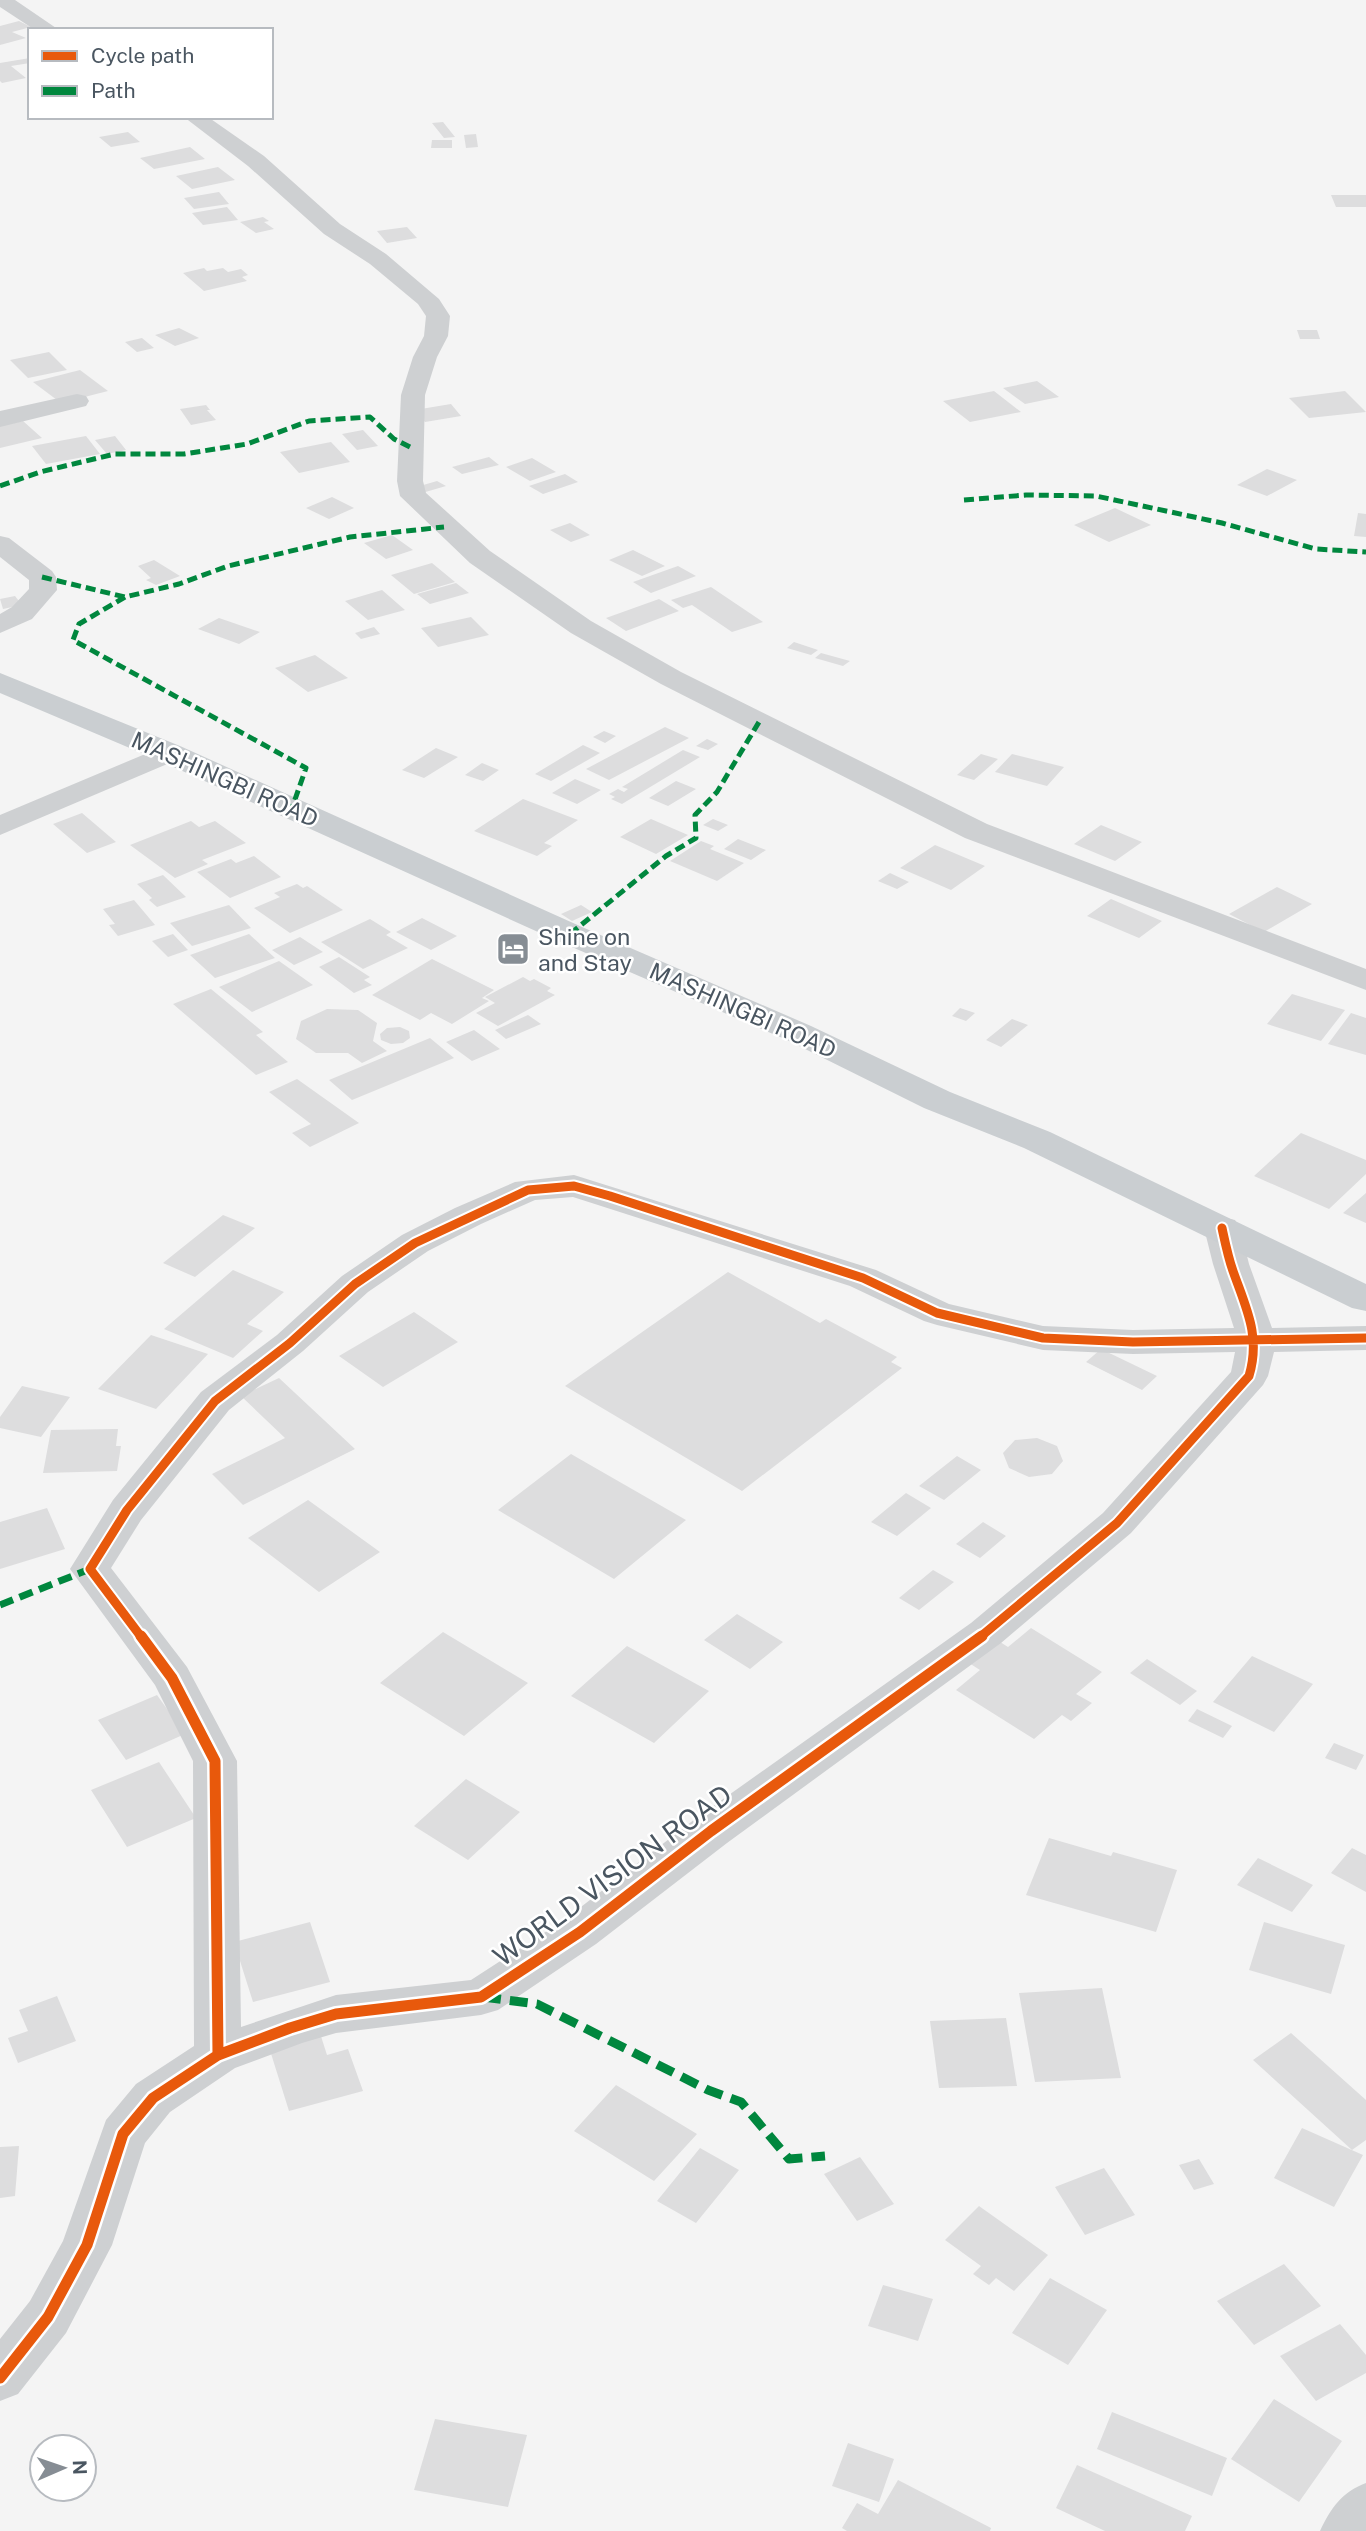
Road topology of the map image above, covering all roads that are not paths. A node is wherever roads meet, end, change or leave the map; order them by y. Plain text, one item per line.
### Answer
1 (2, 0) edge
2 (46, 28) edge
3 (197, 119) edge
4 (77, 401) dead end
5 (0, 419) edge
6 (0, 544) edge
7 (0, 625) edge
8 (0, 682) edge
9 (169, 753) junction
10 (0, 826) edge
11 (1366, 980) edge
12 (1222, 1228) junction
13 (1366, 1299) edge
14 (1366, 1338) edge
15 (1257, 1342) junction
16 (218, 2055) junction
17 (0, 2378) edge
18 (1366, 2507) edge
19 (1347, 2531) edge

1 - 2 street
3 - 11 street
4 - 5 street
6 - 7 street
8 - 9 main road, MASHINGBI ROAD
9 - 10 street
9 - 12 main road, MASHINGBI ROAD
12 - 13 main road, MASHINGBI ROAD
12 - 15 street
14 - 15 street
15 - 16 street, WORLD VISION ROAD
15 - 16 street
16 - 17 street, WORLD VISION ROAD
18 - 19 street

